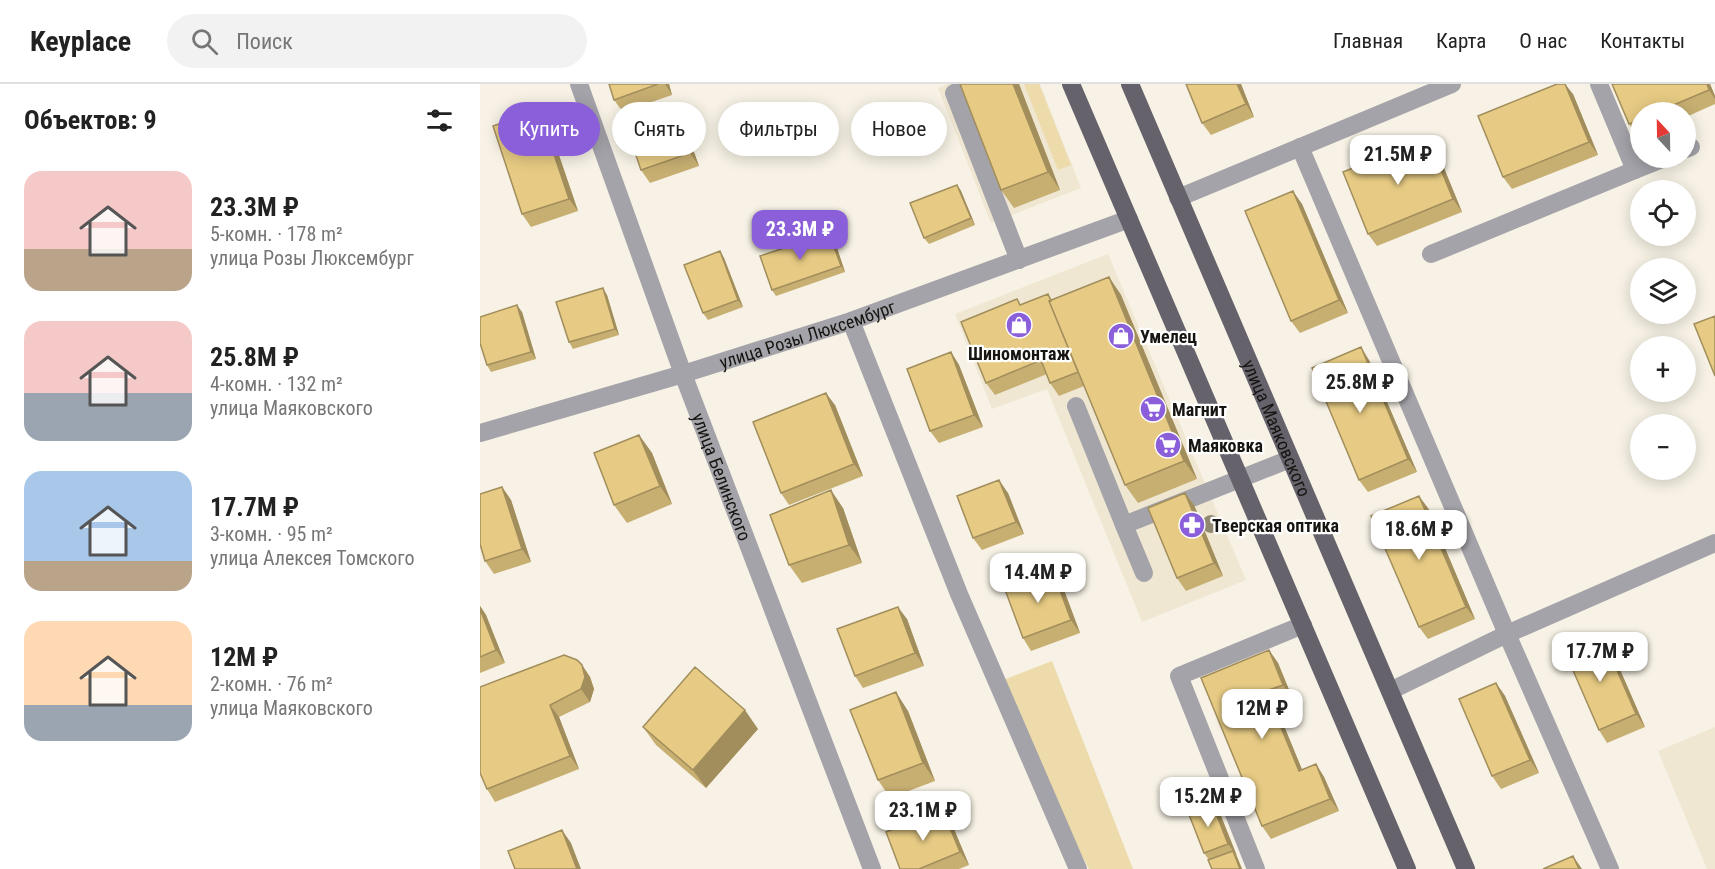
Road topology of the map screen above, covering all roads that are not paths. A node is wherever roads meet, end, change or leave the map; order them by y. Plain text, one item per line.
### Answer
1 (579, 84) edge
2 (976, 84) edge
3 (1071, 84) edge
4 (1130, 84) edge
5 (1452, 84) edge
6 (1599, 84) edge
7 (1300, 147) junction
8 (1640, 168) edge
9 (1635, 170) junction
10 (1178, 198) junction
11 (1129, 219) junction
12 (1431, 254) dead end
13 (1019, 260) junction
14 (851, 321) junction
15 (684, 374) junction
16 (1076, 406) dead end
17 (480, 433) edge
18 (1290, 459) junction
19 (1240, 478) junction
20 (1124, 525) junction
21 (1715, 543) edge
22 (1144, 573) dead end
23 (1303, 625) junction
24 (1507, 634) junction
25 (1390, 691) junction
26 (872, 869) edge
27 (1078, 869) edge
28 (1256, 869) edge
29 (1407, 869) edge
30 (1466, 869) edge
31 (1610, 869) edge

1 - 15 street, улица Белинского
2 - 13 street
3 - 11 main road
4 - 10 main road, улица Маяковского
5 - 7 street
6 - 9 street
7 - 10 street
7 - 24 street
8 - 9 street
9 - 12 street
10 - 18 main road, улица Маяковского
11 - 13 street, улица Розы Люксембург
11 - 19 main road
13 - 14 street, улица Розы Люксембург
14 - 15 street, улица Розы Люксембург
14 - 27 street
15 - 17 street, улица Розы Люксембург
15 - 26 street, улица Белинского
16 - 20 street
18 - 19 street
18 - 25 main road, улица Маяковского
19 - 20 street
19 - 23 main road
20 - 22 street
21 - 24 street
23 - 28 street
23 - 29 main road
24 - 25 street
24 - 31 street
25 - 30 main road, улица Маяковского

